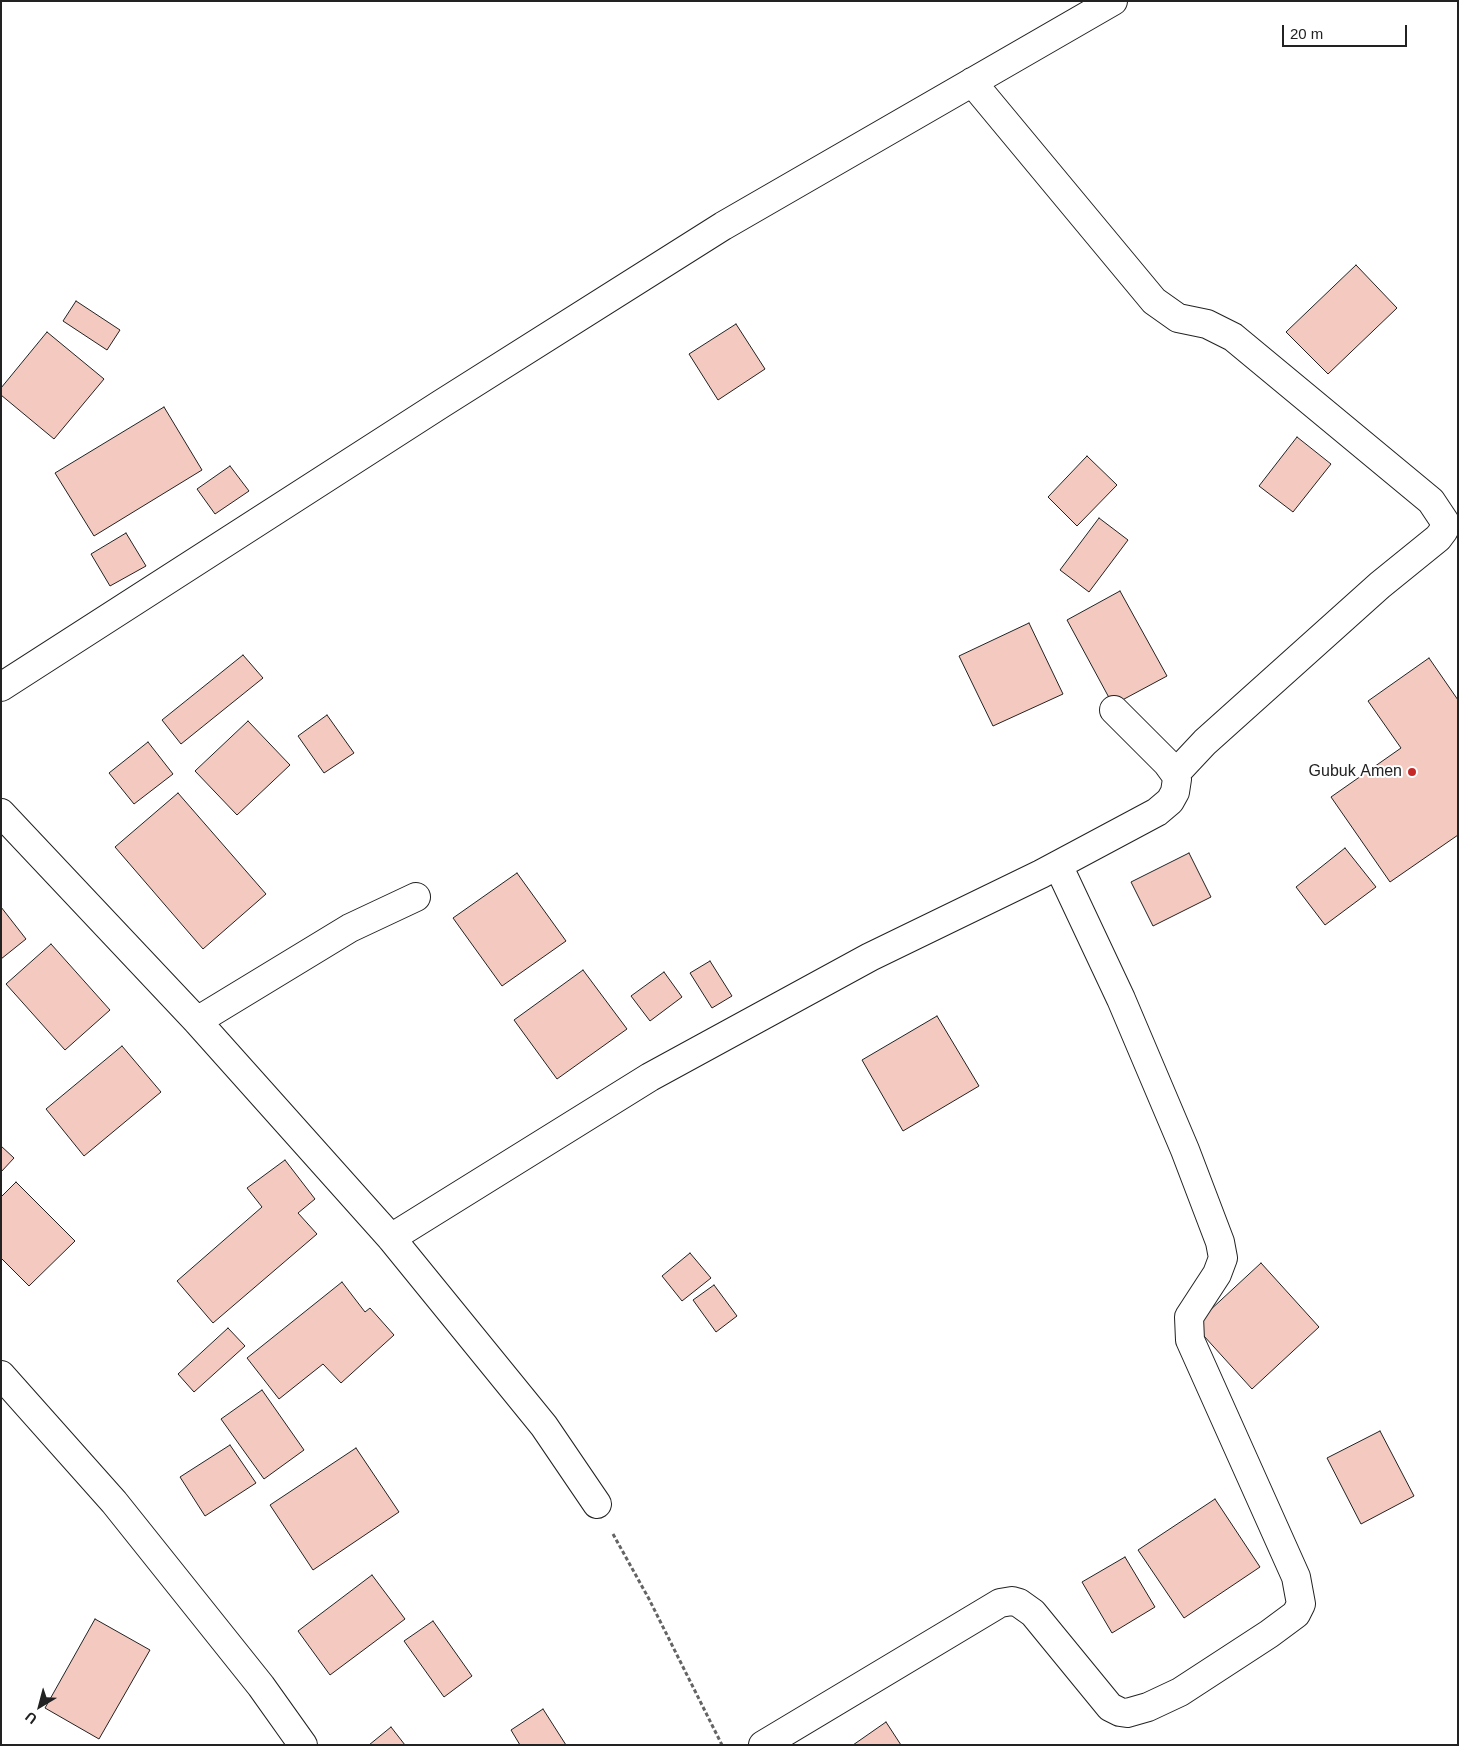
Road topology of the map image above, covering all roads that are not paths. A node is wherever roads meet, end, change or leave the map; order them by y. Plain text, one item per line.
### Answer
1 (1113, 1) edge
2 (972, 82) junction
3 (1, 687) edge
4 (1114, 710) dead end
5 (1175, 774) junction
6 (1, 813) edge
7 (1058, 865) junction
8 (416, 897) dead end
9 (197, 1021) junction
10 (391, 1238) junction
11 (1, 1374) edge
12 (597, 1504) road end
13 (303, 1745) edge
14 (762, 1745) edge

1 - 2 street
2 - 3 street
2 - 5 street
4 - 5 street
5 - 7 street
6 - 9 street
7 - 10 street
7 - 14 street
8 - 9 street
9 - 10 street
10 - 12 street
11 - 13 street

